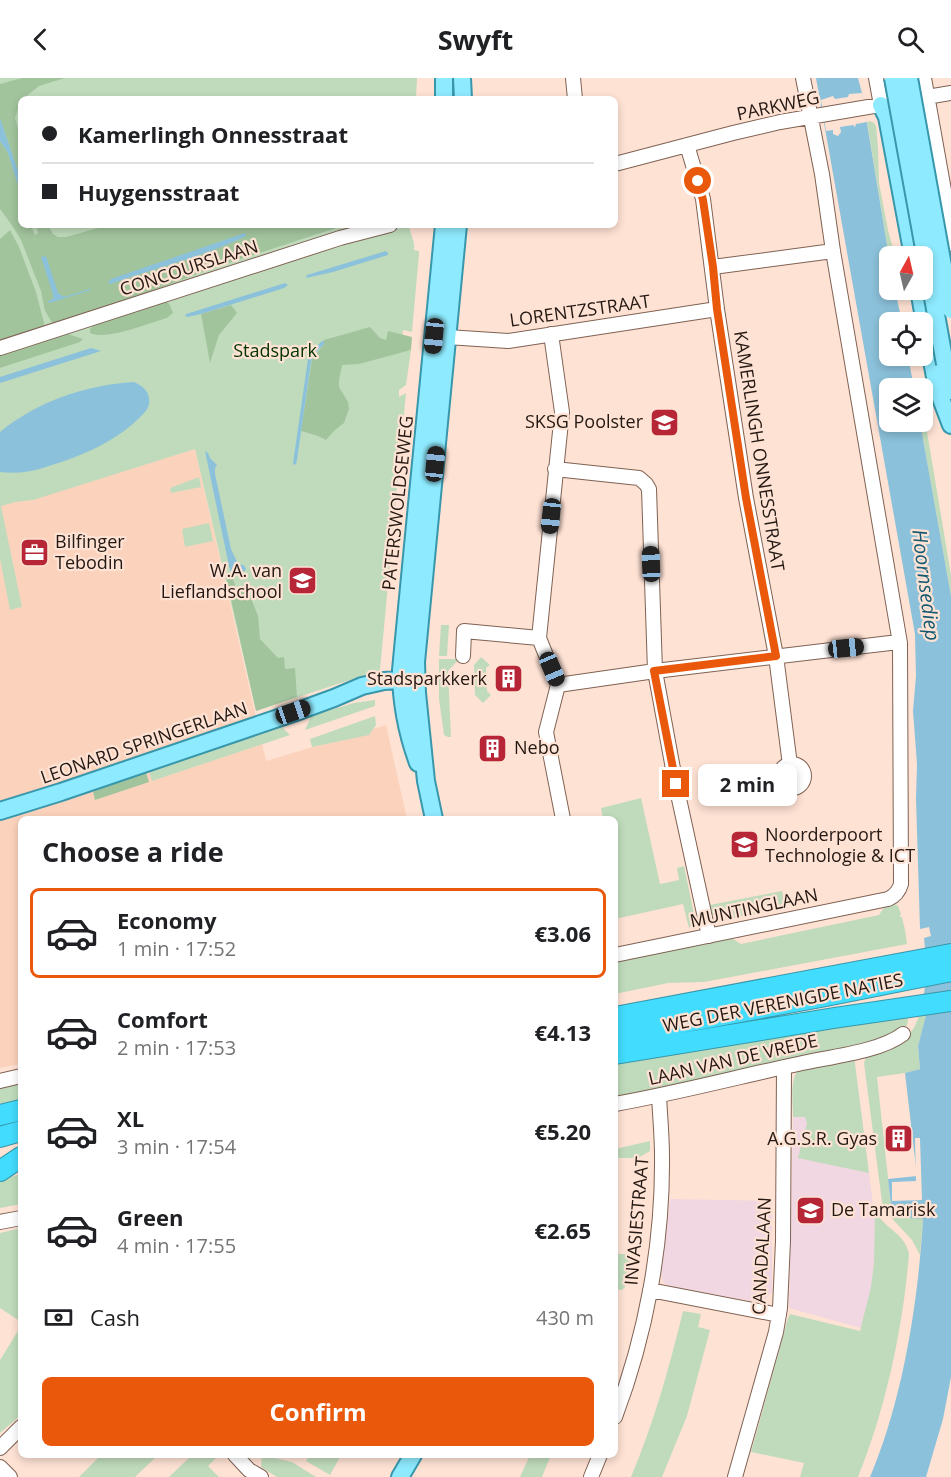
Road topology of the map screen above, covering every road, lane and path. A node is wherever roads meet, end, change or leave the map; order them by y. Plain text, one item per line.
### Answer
1 (444, 78) edge
2 (462, 78) edge
3 (573, 78) edge
4 (803, 78) edge
5 (876, 78) edge
6 (893, 78) edge
7 (909, 78) edge
8 (924, 78) edge
9 (951, 93) edge
10 (444, 96) edge
11 (463, 96) edge
12 (575, 96) edge
13 (927, 97) junction
14 (873, 106) junction
15 (817, 116) junction
16 (687, 145) junction
17 (618, 163) edge
18 (950, 223) edge
19 (379, 228) edge
20 (444, 228) edge
21 (458, 228) edge
22 (951, 244) edge
23 (911, 246) edge
24 (833, 251) junction
25 (713, 267) junction
26 (921, 300) edge
27 (717, 309) junction
28 (951, 310) edge
29 (550, 334) junction
30 (447, 337) junction
31 (0, 348) edge
32 (951, 391) edge
33 (951, 425) edge
34 (555, 469) junction
35 (539, 638) junction
36 (900, 643) junction
37 (462, 656) dead end
38 (776, 656) junction
39 (654, 671) junction
40 (406, 685) junction
41 (558, 685) junction
42 (790, 765) dead end
43 (0, 811) edge
44 (433, 816) edge
45 (563, 816) edge
46 (709, 936) junction
47 (618, 954) edge
48 (946, 954) edge
49 (951, 970) edge
50 (897, 978) junction
51 (951, 983) edge
52 (951, 1001) edge
53 (618, 1017) edge
54 (618, 1034) edge
55 (903, 1034) dead end
56 (618, 1054) edge
57 (784, 1068) junction
58 (18, 1077) edge
59 (0, 1080) edge
60 (659, 1096) junction
61 (618, 1103) edge
62 (18, 1111) edge
63 (0, 1115) edge
64 (18, 1132) edge
65 (0, 1137) edge
66 (18, 1157) edge
67 (18, 1158) edge
68 (0, 1161) edge
69 (0, 1171) edge
70 (18, 1219) edge
71 (0, 1222) edge
72 (650, 1290) junction
73 (779, 1315) junction
74 (618, 1408) edge
75 (18, 1430) edge
76 (0, 1448) edge
77 (238, 1458) edge
78 (411, 1458) edge
79 (599, 1458) edge
80 (0, 1467) edge
81 (10, 1477) edge
82 (261, 1477) edge
83 (400, 1477) edge
84 (591, 1477) edge
85 (735, 1477) edge

1 - 10 main road
2 - 11 main road
3 - 12 street
4 - 15 street
5 - 14 street
6 - 32 main road, bridge
7 - 28 main road, bridge
8 - 13 street
9 - 13 street, PARKWEG
13 - 14 street, PARKWEG
13 - 18 street
14 - 15 street, PARKWEG
14 - 23 main road
15 - 16 street, PARKWEG
15 - 24 street
16 - 17 street, PARKWEG
16 - 25 street, KAMERLINGH ONNESSTRAAT
18 - 22 street
19 - 31 street, CONCOURSLAAN
20 - 40 main road, PATERSWOLDSEWEG
21 - 30 main road, PATERSWOLDSEWEG
24 - 25 street
24 - 36 street
25 - 27 street, KAMERLINGH ONNESSTRAAT
26 - 33 main road
27 - 29 street, LORENTZSTRAAT
27 - 38 street, KAMERLINGH ONNESSTRAAT
29 - 30 street, LORENTZSTRAAT
29 - 34 street
30 - 40 main road, PATERSWOLDSEWEG
34 - 35 street
34 - 39 street
35 - 37 street
35 - 41 street
36 - 38 street
36 - 46 street, MUNTINGLAAN
38 - 39 street
38 - 42 street, KAMERLINGH ONNESSTRAAT
39 - 41 street
39 - 46 street
40 - 43 main road, LEONARD SPRINGERLAAN
40 - 44 main road, PATERSWOLDSEWEG
41 - 45 street
46 - 47 street, MUNTINGLAAN
48 - 50 highway, WEG DER VERENIGDE NATIES
49 - 50 highway, WEG DER VERENIGDE NATIES
50 - 51 highway
50 - 53 highway, WEG DER VERENIGDE NATIES
50 - 54 highway, WEG DER VERENIGDE NATIES
52 - 56 highway
55 - 57 street, LAAN VAN DE VREDE
57 - 60 street, LAAN VAN DE VREDE
57 - 73 street, CANADALAAN
58 - 59 street
60 - 61 street, LAAN VAN DE VREDE
60 - 72 street, INVASIESTRAAT
62 - 63 highway
64 - 65 highway
66 - 68 highway
67 - 69 highway
70 - 71 street
72 - 73 street
72 - 74 street, INVASIESTRAAT
73 - 85 street, CANADALAAN
75 - 76 street
77 - 82 street
78 - 83 main road
79 - 84 street
80 - 81 street

